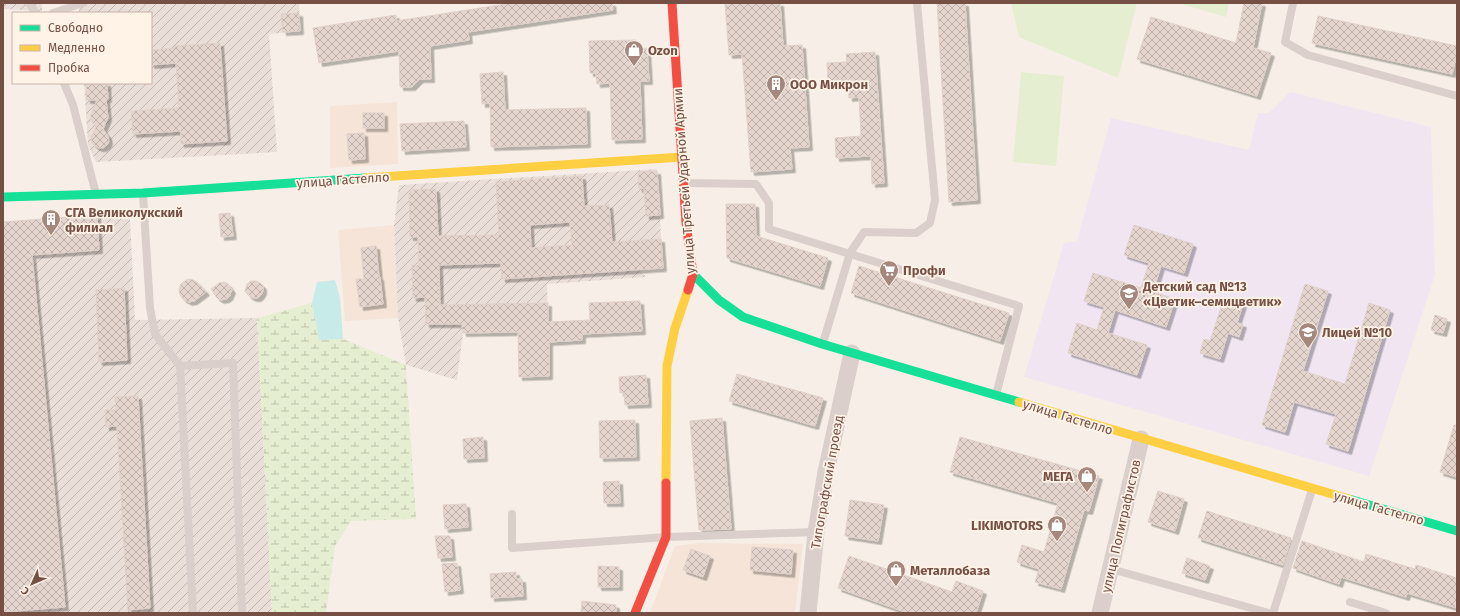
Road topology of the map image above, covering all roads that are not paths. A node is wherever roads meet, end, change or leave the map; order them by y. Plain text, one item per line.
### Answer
1 (29, 3) edge
2 (83, 3) edge
3 (672, 3) edge
4 (917, 3) edge
5 (1293, 3) edge
6 (35, 12) edge
7 (56, 12) edge
8 (64, 84) edge
9 (1457, 96) edge
10 (682, 157) junction
11 (684, 182) junction
12 (143, 193) junction
13 (97, 194) junction
14 (3, 197) edge
15 (850, 253) junction
16 (693, 274) junction
17 (822, 344) junction
18 (852, 353) junction
19 (180, 366) junction
20 (995, 395) junction
21 (1141, 439) junction
22 (1312, 489) junction
23 (512, 514) dead end
24 (1457, 531) edge
25 (816, 532) junction
26 (666, 537) junction
27 (1111, 569) junction
28 (1350, 602) dead end
29 (194, 613) edge
30 (242, 613) edge
31 (635, 613) edge
32 (808, 613) edge
33 (1100, 613) edge
34 (1269, 613) edge
35 (1273, 613) edge
36 (1386, 613) edge

1 - 6 lane
2 - 7 lane
3 - 10 main road, улица Третьей Ударной Армии
4 - 15 lane
5 - 9 lane
8 - 13 lane
10 - 11 main road, улица Третьей Ударной Армии
10 - 12 main road, улица Гастелло
11 - 15 lane
11 - 16 main road, улица Третьей Ударной Армии
12 - 13 main road, улица Гастелло
12 - 19 lane
13 - 14 main road, улица Гастелло
15 - 17 lane
15 - 20 lane
16 - 17 main road, улица Гастелло
16 - 26 main road, улица Третьей Ударной Армии
17 - 18 main road, улица Гастелло
18 - 20 main road, улица Гастелло
18 - 25 street, Типографский проезд
19 - 29 lane
19 - 30 lane
20 - 21 main road, улица Гастелло
21 - 22 main road, улица Гастелло
21 - 27 street, улица Полиграфистов
22 - 24 main road, улица Гастелло
22 - 35 lane
23 - 26 lane
25 - 26 lane
25 - 32 street, Типографский проезд
26 - 31 main road, улица Третьей Ударной Армии
27 - 33 street, улица Полиграфистов
27 - 34 lane
28 - 36 lane

